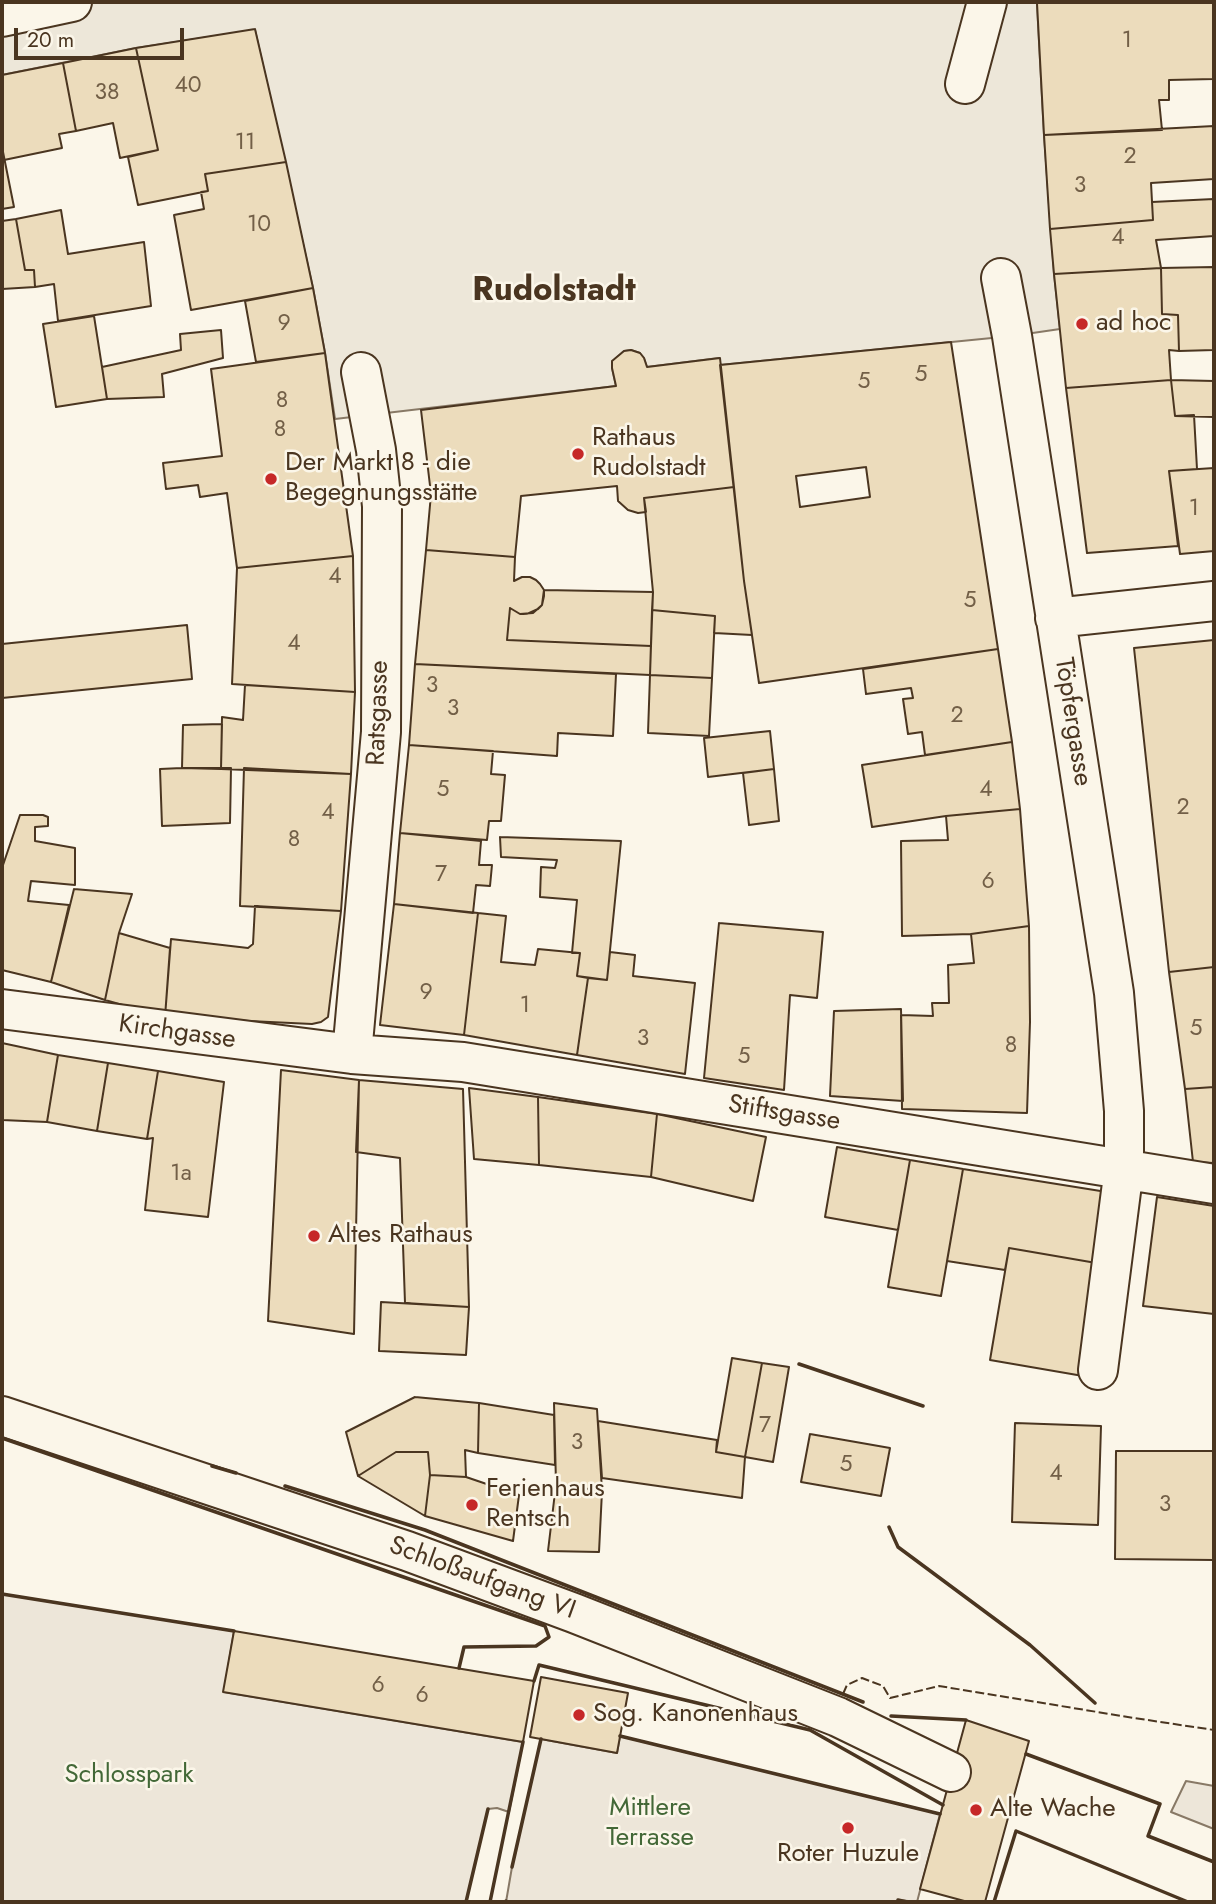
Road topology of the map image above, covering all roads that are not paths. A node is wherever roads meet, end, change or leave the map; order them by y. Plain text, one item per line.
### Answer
1 (72, 2) edge
2 (987, 2) edge
3 (2, 17) edge
4 (964, 84) dead end
5 (1001, 278) dead end
6 (361, 372) dead end
7 (1214, 601) edge
8 (1055, 618) junction
9 (2, 1009) edge
10 (352, 1054) junction
11 (1124, 1168) junction
12 (1214, 1184) edge
13 (1098, 1370) dead end
14 (2, 1416) edge
15 (951, 1772) dead end

1 - 3 street
2 - 4 street
5 - 8 street, Töpfergasse
6 - 10 street, Ratsgasse
7 - 8 street
8 - 11 street, Töpfergasse
9 - 10 street, Kirchgasse
10 - 11 street, Stiftsgasse
11 - 12 street, Stiftsgasse
11 - 13 street, Töpfergasse
14 - 15 street, Schloßaufgang VI

